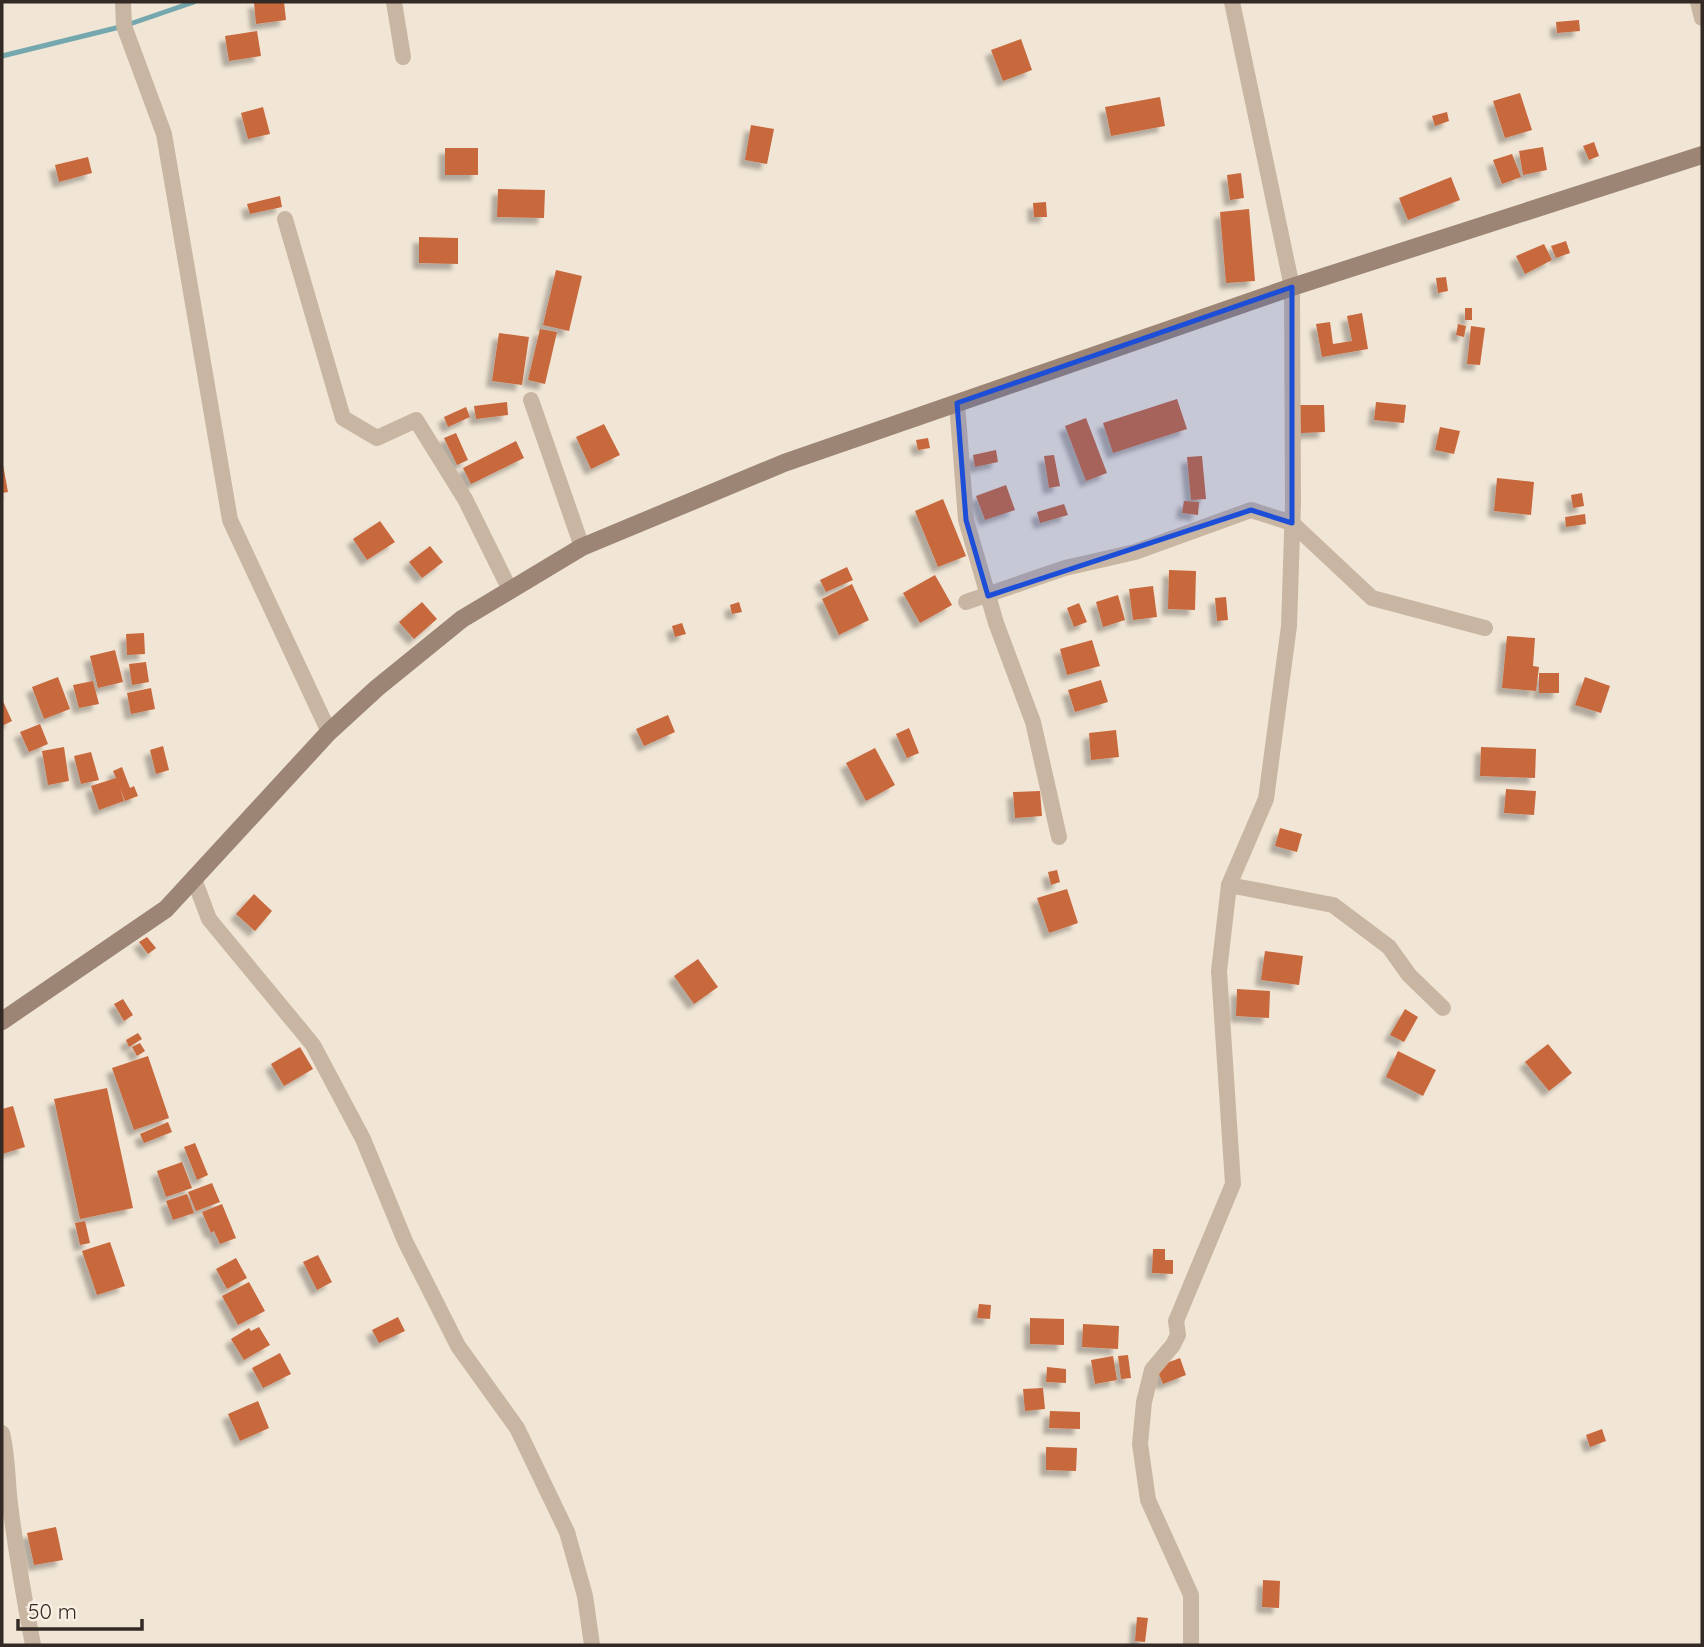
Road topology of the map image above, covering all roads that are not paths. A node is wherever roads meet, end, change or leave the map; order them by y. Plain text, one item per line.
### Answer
1 (123, 2) edge
2 (394, 2) edge
3 (1232, 2) edge
4 (1698, 2) edge
5 (1702, 18) edge
6 (403, 57) dead end
7 (1702, 155) edge
8 (285, 219) dead end
9 (1292, 287) junction
10 (531, 400) dead end
11 (957, 403) junction
12 (1292, 523) junction
13 (582, 547) junction
14 (510, 590) junction
15 (988, 596) junction
16 (966, 602) dead end
17 (1485, 628) dead end
18 (329, 732) junction
19 (1059, 836) dead end
20 (194, 879) junction
21 (1229, 885) junction
22 (1443, 1008) dead end
23 (2, 1021) edge
24 (2, 1433) edge
25 (33, 1645) edge
26 (592, 1645) edge
27 (1191, 1645) edge

1 - 18 street
2 - 6 street
3 - 9 street
4 - 5 street
7 - 9 main road
8 - 14 street
9 - 11 main road
9 - 12 street
10 - 13 street
11 - 13 main road
11 - 15 street
12 - 15 street
12 - 17 street
12 - 21 street
13 - 14 main road
14 - 18 main road
15 - 16 street
15 - 19 street
18 - 20 main road
20 - 23 main road
20 - 26 street
21 - 22 street
21 - 27 street
24 - 25 street

